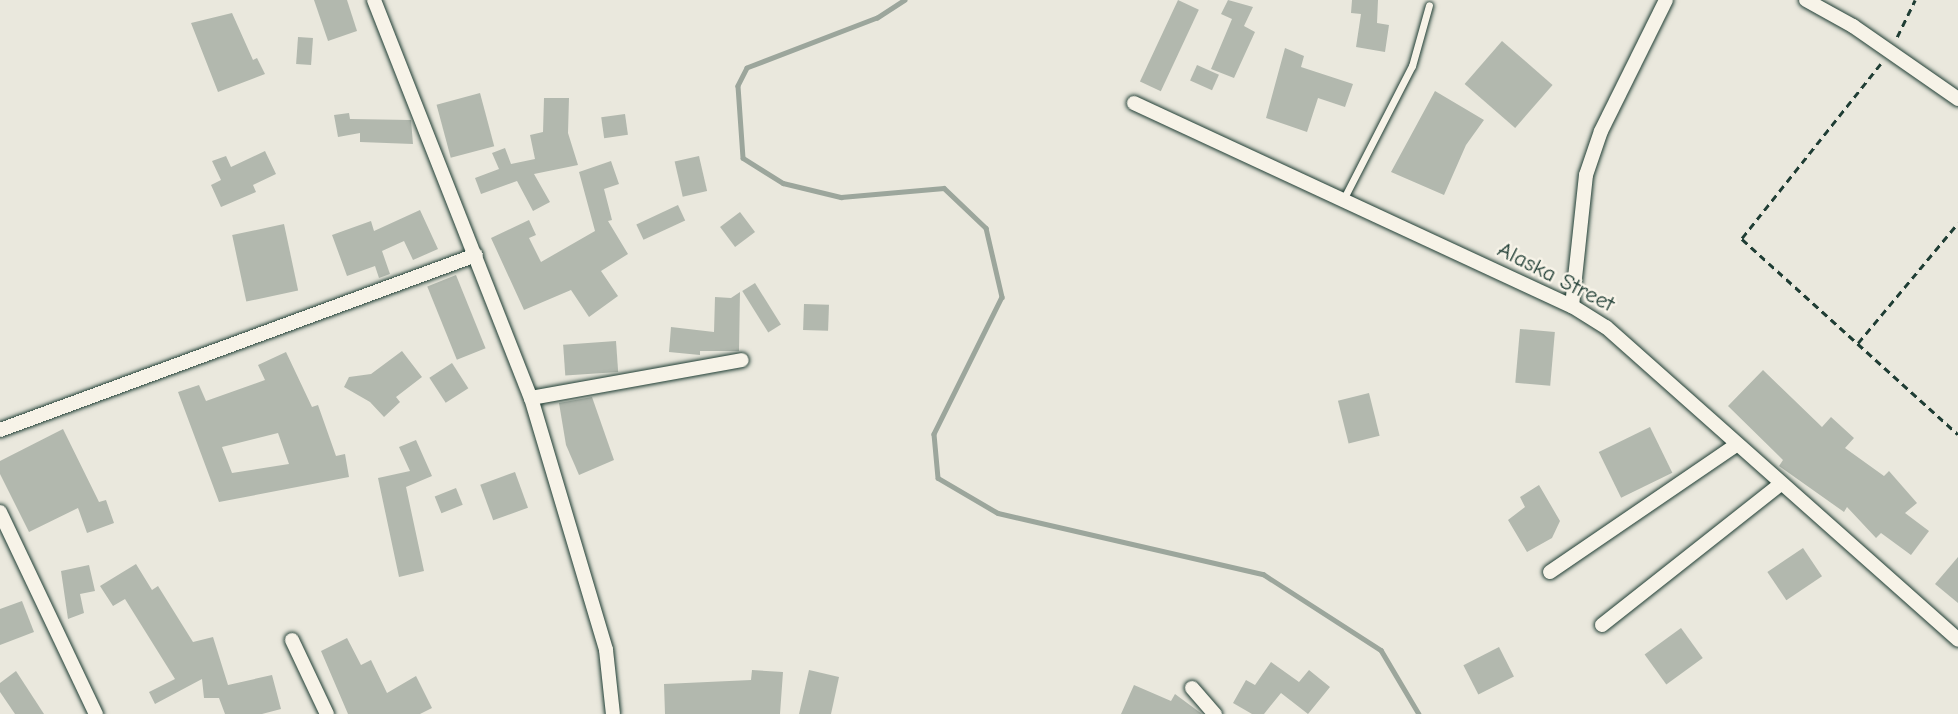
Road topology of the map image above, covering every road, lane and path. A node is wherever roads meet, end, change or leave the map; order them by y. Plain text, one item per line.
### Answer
1 (374, 0) edge
2 (1666, 0) edge
3 (1805, 0) edge
4 (1915, 0) edge
5 (1429, 5) dead end
6 (1890, 52) junction
7 (1958, 99) edge
8 (1133, 103) dead end
9 (1342, 201) junction
10 (1958, 223) edge
11 (476, 255) junction
12 (1572, 306) junction
13 (1858, 343) junction
14 (742, 360) dead end
15 (531, 398) junction
16 (0, 430) edge
17 (1958, 434) edge
18 (1735, 446) junction
19 (1779, 485) junction
20 (0, 512) edge
21 (1550, 572) dead end
22 (1602, 625) dead end
23 (292, 639) dead end
24 (1958, 640) edge
25 (1192, 688) dead end
26 (96, 714) edge
27 (327, 714) edge
28 (613, 714) edge
29 (1215, 714) edge

1 - 11 street
2 - 12 street
3 - 6 street
4 - 6 path
5 - 9 lane
6 - 7 street
6 - 13 path
8 - 9 street, Alaska Street
9 - 12 street, Alaska Street
10 - 13 path
11 - 15 street
11 - 16 street
12 - 18 street, Alaska Street
13 - 17 path
14 - 15 street
15 - 28 street
18 - 19 street, Alaska Street
18 - 21 street
19 - 22 street
19 - 24 street, Alaska Street
20 - 26 street
23 - 27 street
25 - 29 street

